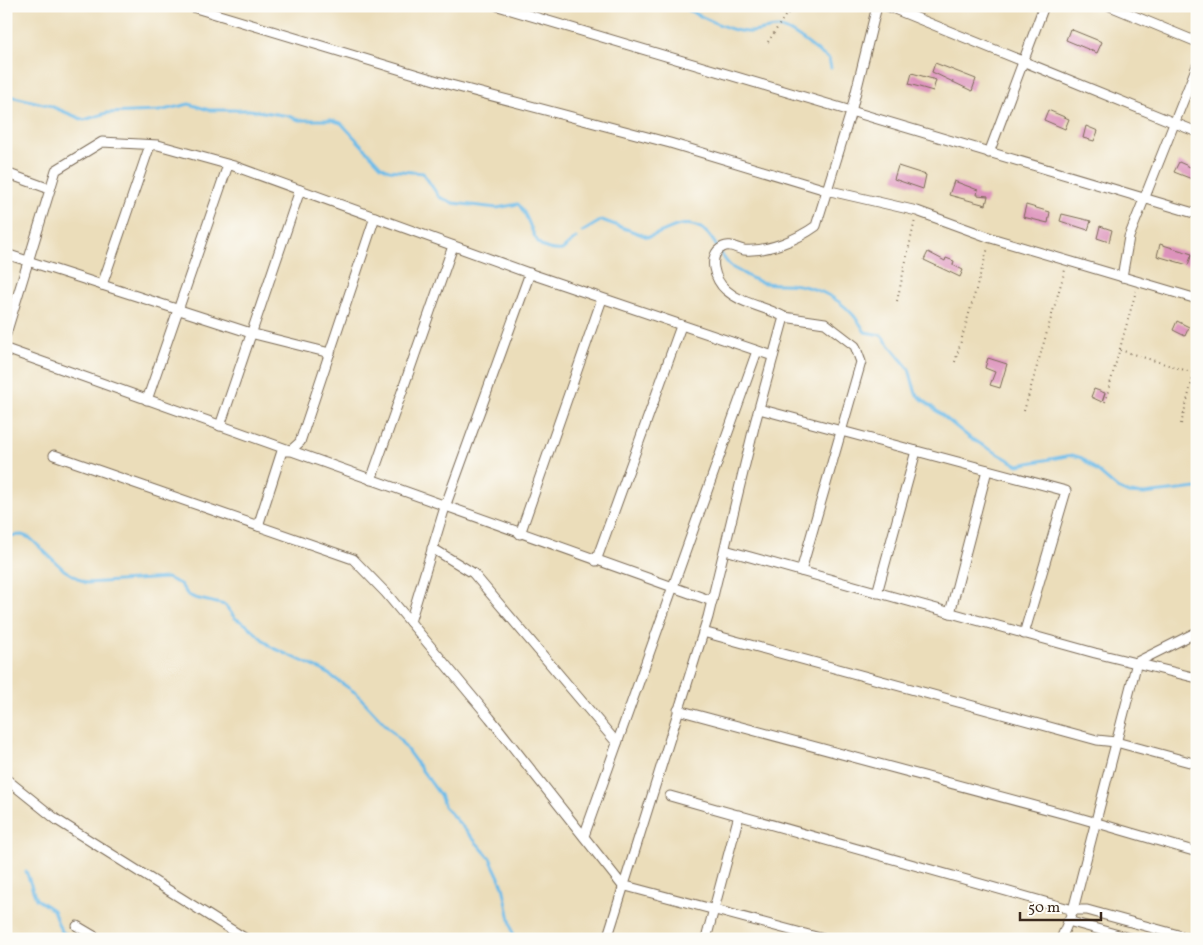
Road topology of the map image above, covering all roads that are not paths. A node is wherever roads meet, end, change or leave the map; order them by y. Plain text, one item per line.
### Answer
1 (189, 6) edge
2 (498, 6) edge
3 (877, 6) edge
4 (888, 6) edge
5 (1044, 6) edge
6 (1110, 6) edge
7 (1197, 42) edge
8 (1022, 62) junction
9 (1197, 66) edge
10 (851, 112) junction
11 (1176, 124) junction
12 (1197, 132) edge
13 (150, 145) junction
14 (989, 154) junction
15 (228, 165) junction
16 (6, 174) edge
17 (50, 189) junction
18 (300, 190) junction
19 (826, 190) junction
20 (1145, 200) junction
21 (1197, 214) edge
22 (374, 217) junction
23 (453, 246) junction
24 (6, 254) edge
25 (28, 261) junction
26 (530, 273) junction
27 (1122, 277) junction
28 (102, 285) junction
29 (602, 298) junction
30 (1197, 299) edge
31 (178, 309) junction
32 (784, 317) junction
33 (681, 326) junction
34 (252, 333) junction
35 (6, 334) edge
36 (6, 349) edge
37 (757, 352) junction
38 (330, 353) junction
39 (773, 356) junction
40 (147, 400) junction
41 (759, 409) junction
42 (220, 426) junction
43 (841, 431) junction
44 (290, 451) junction
45 (916, 451) junction
46 (54, 456) dead end
47 (987, 470) junction
48 (371, 480) junction
49 (445, 507) junction
50 (258, 526) junction
51 (520, 534) junction
52 (432, 548) junction
53 (724, 550) junction
54 (596, 561) junction
55 (801, 571) junction
56 (672, 587) junction
57 (877, 593) junction
58 (712, 601) junction
59 (950, 613) junction
60 (410, 622) junction
61 (703, 632) junction
62 (1197, 632) edge
63 (1024, 634) junction
64 (1137, 662) junction
65 (1197, 678) edge
66 (678, 710) junction
67 (617, 742) junction
68 (1116, 742) junction
69 (1197, 764) edge
70 (6, 779) edge
71 (670, 796) dead end
72 (739, 815) junction
73 (1096, 823) junction
74 (584, 836) junction
75 (1197, 852) edge
76 (622, 885) junction
77 (714, 910) junction
78 (1073, 910) junction
79 (1068, 921) junction
80 (77, 926) dead end
81 (99, 939) edge
82 (246, 939) edge
83 (606, 939) edge
84 (706, 939) edge
85 (824, 939) edge
86 (1061, 939) edge
87 (1133, 939) edge
88 (1193, 939) edge

1 - 19 street
2 - 10 street
3 - 10 street
4 - 8 street
5 - 8 street
6 - 7 street
8 - 11 street
8 - 14 street
9 - 11 street
10 - 14 street
10 - 19 street
11 - 12 street
11 - 20 street
13 - 15 street
13 - 17 street
13 - 28 street
14 - 20 street
15 - 18 street
15 - 31 street
16 - 17 street
17 - 25 street
18 - 22 street
18 - 34 street
19 - 27 street
19 - 32 street
20 - 21 street
20 - 27 street
22 - 23 street
22 - 38 street
23 - 26 street
23 - 48 street
24 - 25 street
25 - 28 street
25 - 35 street
26 - 29 street
26 - 49 street
27 - 30 street
28 - 31 street
29 - 33 street
29 - 51 street
31 - 34 street
31 - 40 street
32 - 39 street
32 - 43 street
33 - 37 street
33 - 54 street
34 - 38 street
34 - 42 street
36 - 40 street
37 - 39 street
37 - 56 street
38 - 44 street
39 - 41 street
40 - 42 street
41 - 43 street
41 - 53 street
42 - 44 street
43 - 45 street
43 - 55 street
44 - 48 street
44 - 50 street
45 - 47 street
45 - 57 street
46 - 50 street
47 - 59 street
47 - 63 street
48 - 49 street
49 - 51 street
49 - 52 street
50 - 60 street
51 - 54 street
52 - 60 street
52 - 67 street
53 - 55 street
53 - 58 street
54 - 56 street
55 - 57 street
56 - 58 street
56 - 67 street
57 - 59 street
58 - 61 street
59 - 63 street
60 - 74 street
61 - 66 street
61 - 68 street
62 - 64 street
63 - 64 street
64 - 65 street
64 - 68 street
66 - 73 street
66 - 76 street
67 - 74 street
68 - 69 street
68 - 73 street
70 - 82 street
71 - 72 street
72 - 77 street
72 - 78 street
73 - 75 street
73 - 78 street
74 - 76 street
76 - 77 street
76 - 83 street
77 - 84 street
77 - 85 street
78 - 79 street
78 - 88 street
79 - 86 street
79 - 87 street
80 - 81 street

